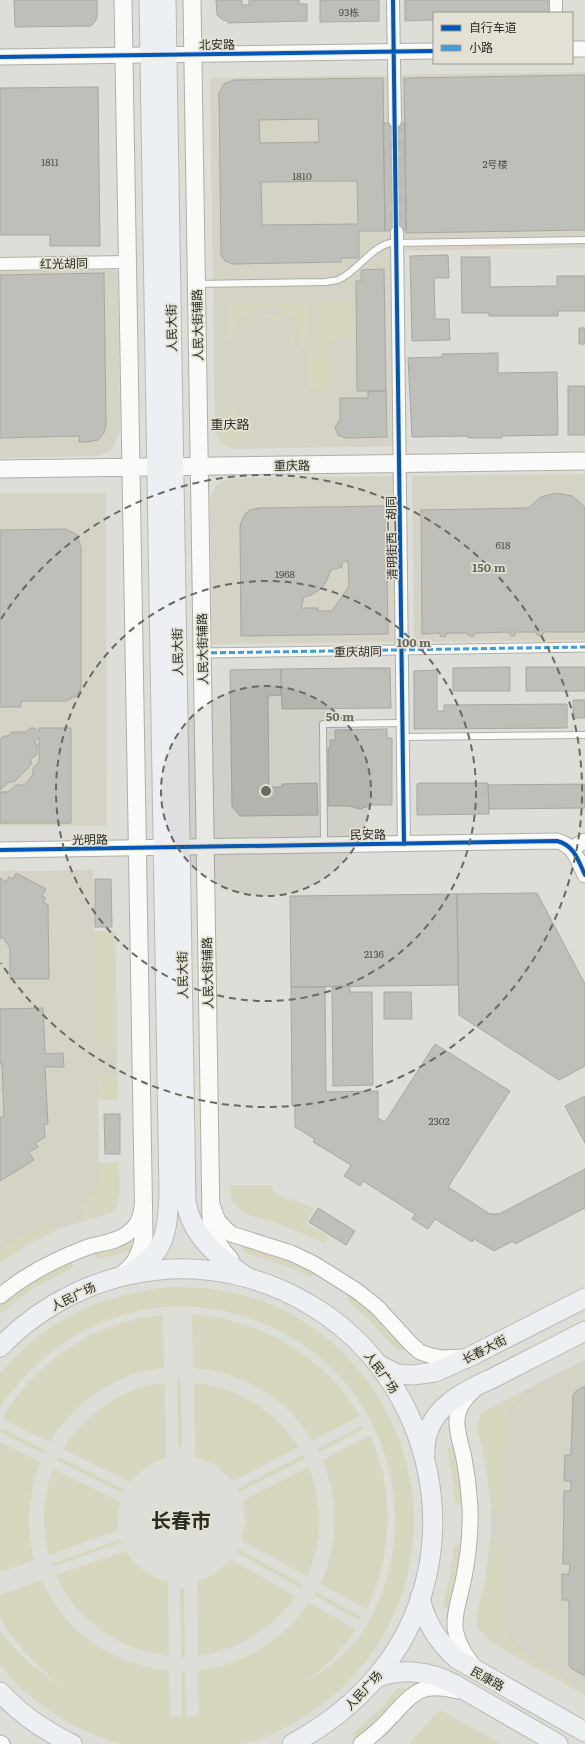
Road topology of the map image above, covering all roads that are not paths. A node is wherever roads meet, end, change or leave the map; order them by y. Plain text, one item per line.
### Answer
1 (123, 0) edge
2 (149, 0) edge
3 (166, 0) edge
4 (192, 0) edge
5 (393, 0) edge
6 (556, 0) edge
7 (556, 12) edge
8 (573, 49) edge
9 (585, 49) edge
10 (433, 51) edge
11 (394, 52) junction
12 (193, 54) junction
13 (124, 55) junction
14 (158, 55) junction
15 (0, 58) edge
16 (395, 121) tunnel mouth
17 (397, 237) junction
18 (585, 240) edge
19 (128, 262) junction
20 (0, 264) edge
21 (196, 284) junction
22 (585, 460) edge
23 (400, 463) junction
24 (199, 466) junction
25 (131, 467) junction
26 (165, 467) junction
27 (0, 469) edge
28 (585, 647) edge
29 (402, 650) junction
30 (202, 653) junction
31 (403, 723) junction
32 (585, 735) edge
33 (403, 737) junction
34 (585, 841) edge
35 (404, 844) junction
36 (324, 845) junction
37 (205, 847) junction
38 (137, 848) junction
39 (172, 848) junction
40 (572, 848) junction
41 (0, 850) edge
42 (585, 875) edge
43 (143, 1196) junction
44 (210, 1196) junction
45 (119, 1277) junction
46 (252, 1279) junction
47 (0, 1296) edge
48 (585, 1298) edge
49 (585, 1331) edge
50 (0, 1347) edge
51 (471, 1356) junction
52 (379, 1365) junction
53 (482, 1384) junction
54 (425, 1459) junction
55 (420, 1597) junction
56 (478, 1672) junction
57 (374, 1679) junction
58 (0, 1692) edge
59 (469, 1693) junction
60 (585, 1732) edge
61 (72, 1744) edge
62 (292, 1744) edge
63 (361, 1744) edge
64 (558, 1744) edge

1 - 13 main road
2 - 14 main road, 人民大街
3 - 14 main road, 人民大街
4 - 12 main road, 人民大街辅路
5 - 11 street
6 - 7 street
8 - 9 street
10 - 11 street, 北安路
11 - 12 street, 北安路
11 - 16 street
12 - 14 street, 北安路
12 - 21 main road, 人民大街辅路
13 - 14 street, 北安路
13 - 15 street, 北安路
13 - 19 main road
14 - 26 main road, 人民大街
17 - 18 lane
17 - 21 lane
17 - 23 street, 清明街西二胡同
19 - 20 street, 红光胡同
19 - 25 main road
21 - 24 main road, 人民大街辅路
22 - 23 main road, 重庆路
23 - 24 main road, 重庆路
23 - 29 street, 清明街西二胡同
24 - 26 main road, 重庆路
24 - 30 main road, 人民大街辅路
25 - 26 main road, 重庆路
25 - 27 main road, 重庆路
25 - 38 main road
26 - 39 main road, 人民大街
28 - 29 street, 重庆胡同
29 - 30 street, 重庆胡同
29 - 31 street, 清明街西二胡同
30 - 37 main road, 人民大街辅路
31 - 33 street, 清明街西二胡同
31 - 36 lane
32 - 33 lane
33 - 35 street, 清明街西二胡同
34 - 40 street
35 - 36 street, 民安路
35 - 40 street, 民安路
36 - 37 street, 民安路
37 - 39 street, 民安路
37 - 44 main road, 人民大街辅路
38 - 39 street, 光明路
38 - 41 street, 光明路
38 - 43 main road
39 - 45 main road, 人民大街
39 - 46 main road, 人民大街
40 - 42 street
43 - 45 main road
43 - 47 street
44 - 46 main road, 人民大街辅路
44 - 51 street
45 - 46 main road, 人民广场
45 - 50 main road, 人民广场
46 - 52 main road, 人民广场
48 - 51 main road, 长春大街
49 - 53 main road
51 - 52 main road, 长春大街
52 - 54 main road, 人民广场
53 - 54 main road
53 - 56 street
54 - 55 main road, 人民广场
55 - 56 main road, 民康路
55 - 57 main road, 人民广场
56 - 60 main road, 民康路
57 - 59 main road, 民康路
57 - 62 main road, 人民广场
58 - 61 main road
59 - 63 street
59 - 64 main road, 民康路

